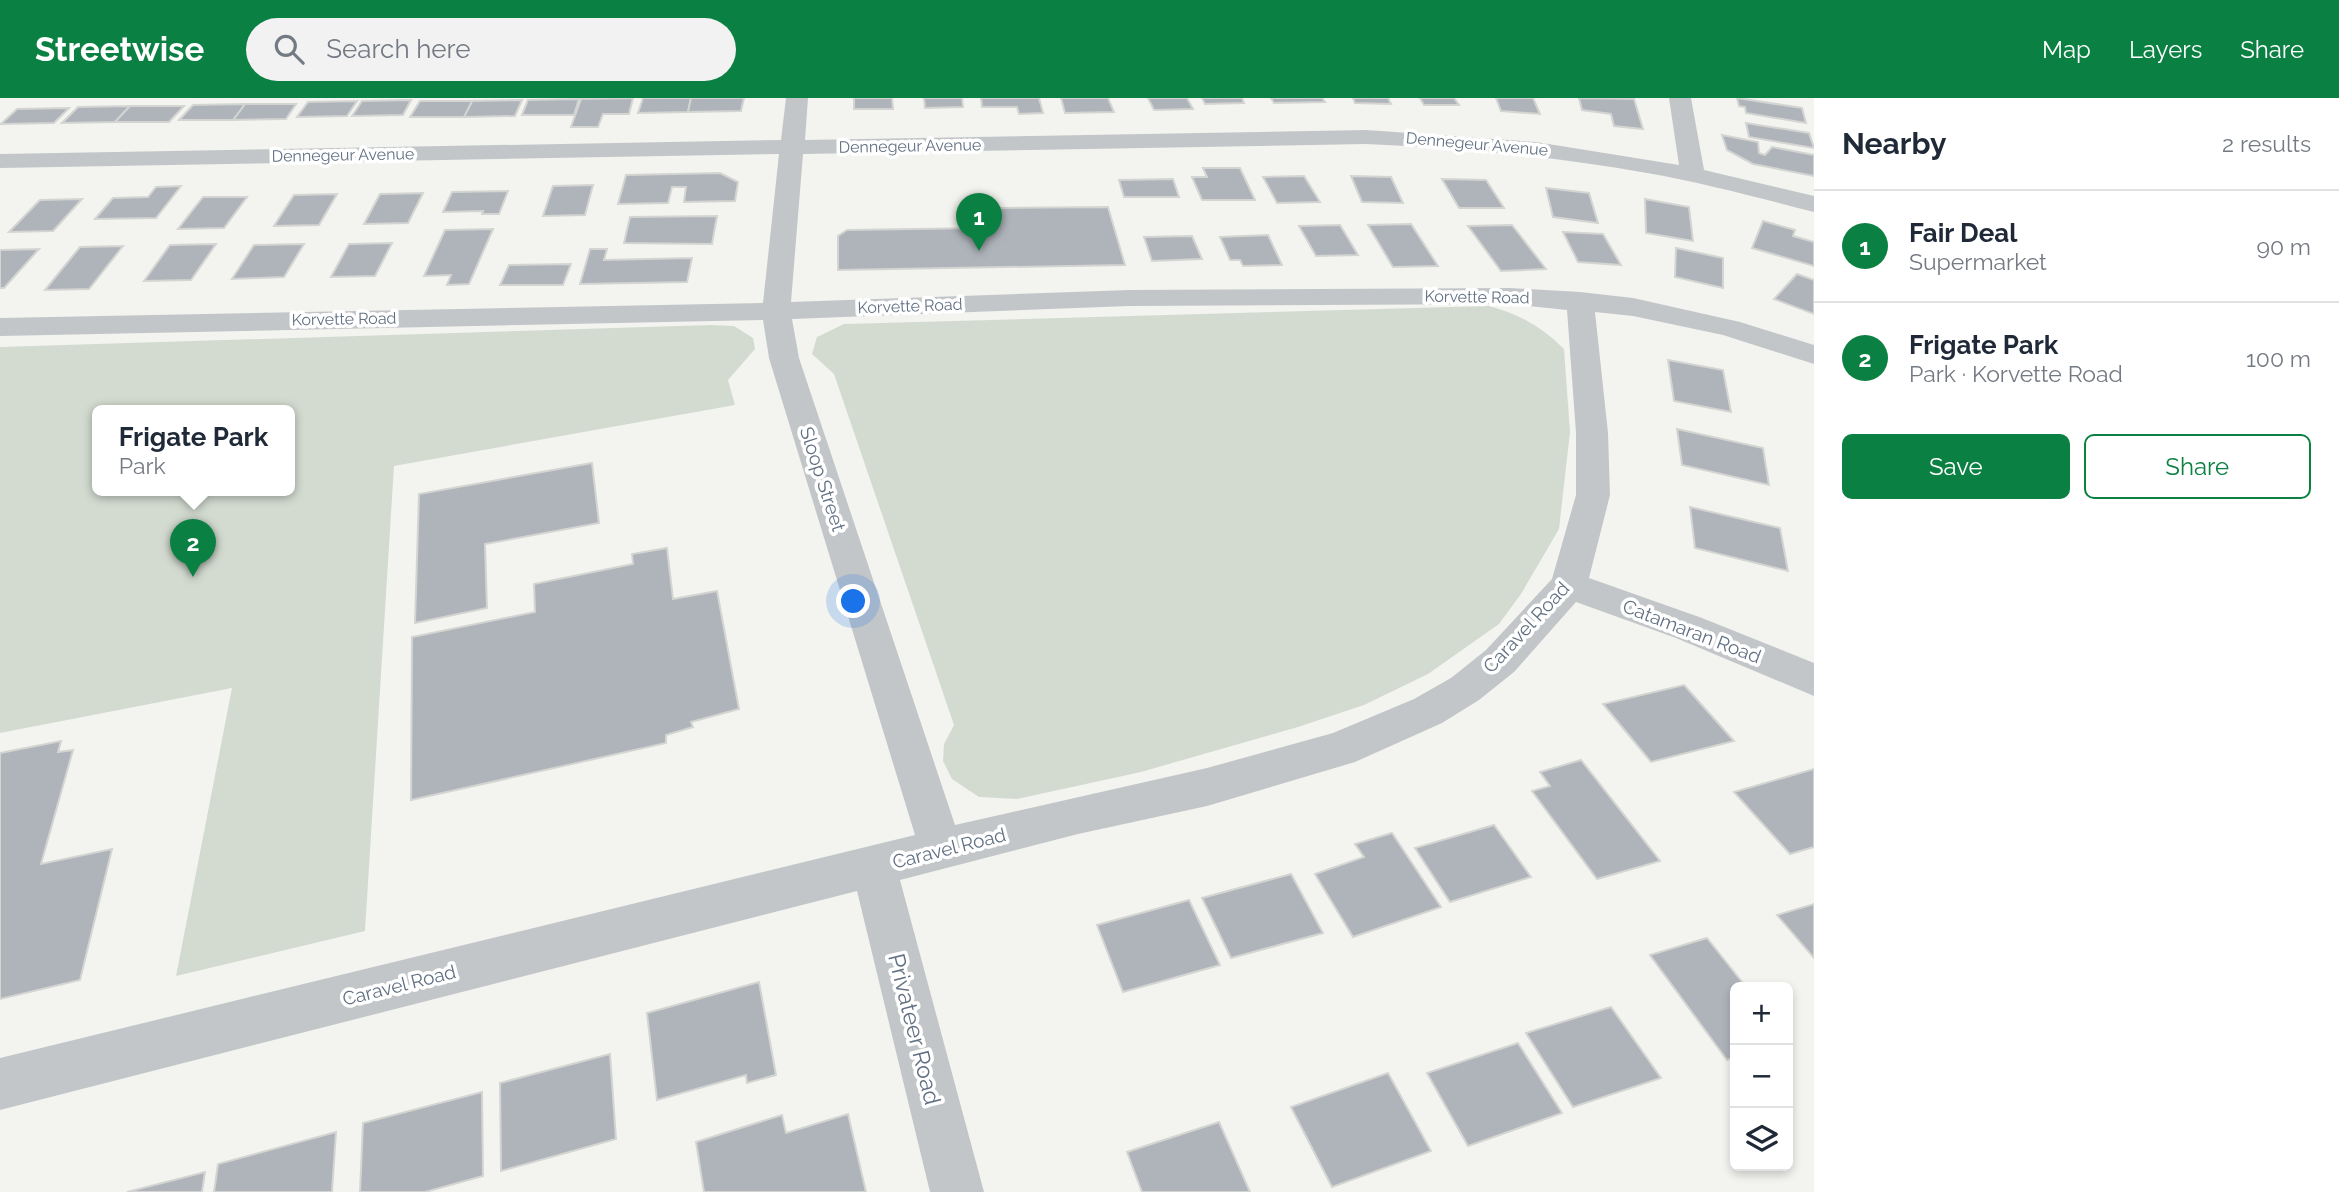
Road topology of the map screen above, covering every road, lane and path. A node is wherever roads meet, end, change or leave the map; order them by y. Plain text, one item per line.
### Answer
1 (797, 98) edge
2 (1680, 98) edge
3 (793, 148) junction
4 (0, 160) edge
5 (1693, 174) junction
6 (1814, 204) edge
7 (1580, 300) junction
8 (776, 310) junction
9 (0, 327) edge
10 (1814, 355) edge
11 (1569, 585) junction
12 (1814, 680) edge
13 (942, 849) junction
14 (874, 867) junction
15 (0, 1084) edge
16 (957, 1192) edge

1 - 3 street, Sloop Street
2 - 5 street
3 - 4 street, Dennegeur Avenue
3 - 5 street, Dennegeur Avenue
3 - 8 street, Sloop Street
5 - 6 street, Dennegeur Avenue
7 - 8 street, Korvette Road
7 - 10 street, Korvette Road
7 - 11 street, Caravel Road
8 - 9 street, Korvette Road
8 - 13 street, Sloop Street
11 - 12 street, Catamaran Road
11 - 13 street, Caravel Road
13 - 14 street, Caravel Road
14 - 15 street, Caravel Road
14 - 16 street, Privateer Road

